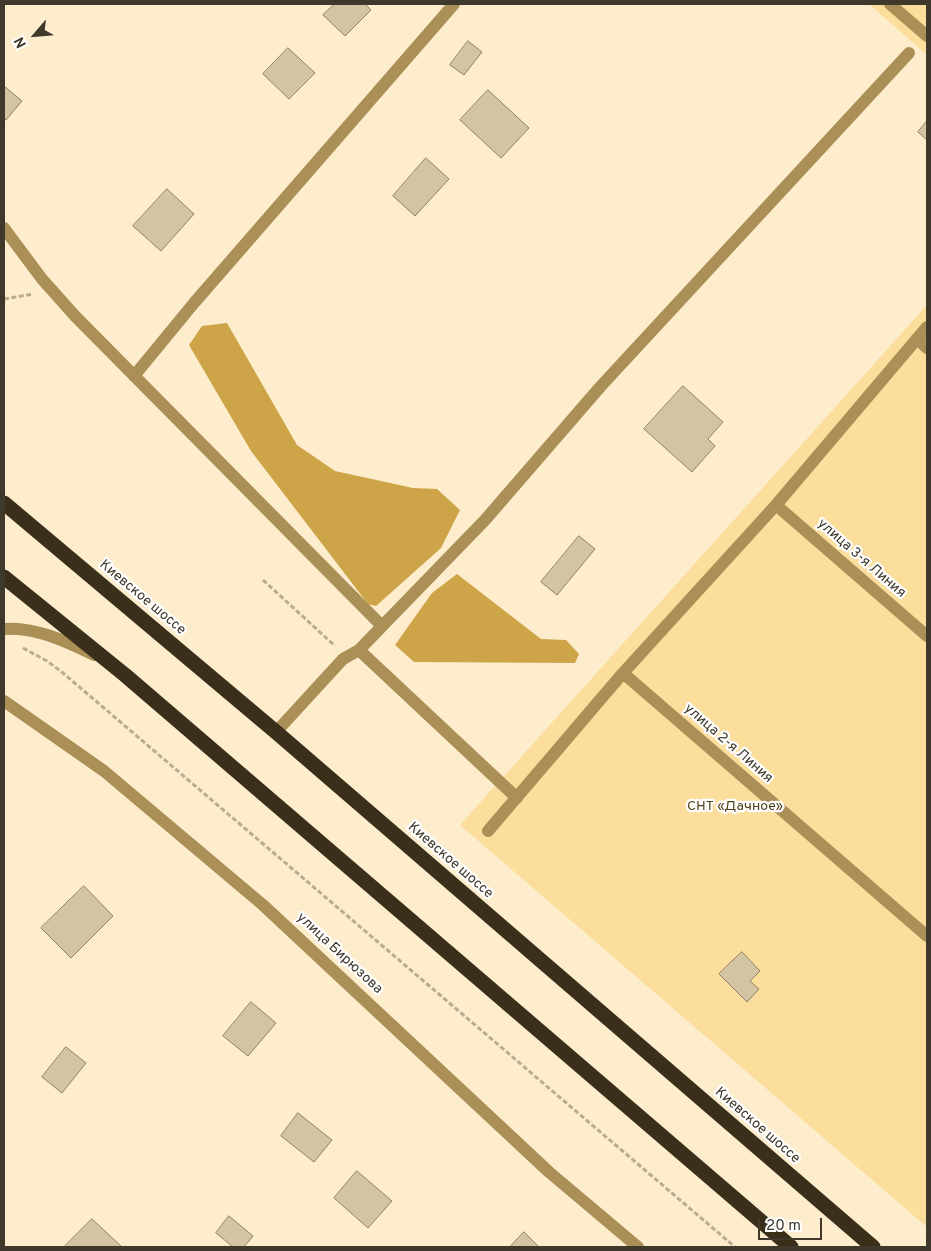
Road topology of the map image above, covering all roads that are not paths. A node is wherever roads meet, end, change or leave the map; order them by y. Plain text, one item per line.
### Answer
1 (454, 4) edge
2 (890, 4) edge
3 (927, 36) edge
4 (909, 53) dead end
5 (4, 228) edge
6 (927, 327) edge
7 (916, 339) junction
8 (927, 348) edge
9 (134, 376) junction
10 (4, 503) edge
11 (776, 505) junction
12 (4, 577) edge
13 (382, 626) junction
14 (4, 629) edge
15 (927, 636) edge
16 (359, 650) junction
17 (623, 673) junction
18 (125, 675) junction
19 (4, 701) edge
20 (276, 732) junction
21 (517, 798) junction
22 (488, 832) dead end
23 (927, 936) edge
24 (638, 1247) edge
25 (791, 1247) edge
26 (873, 1247) edge

1 - 9 street
2 - 3 street
4 - 13 street
5 - 9 street
6 - 7 street
7 - 8 street
7 - 11 street
9 - 13 street
10 - 20 highway, Киевское шоссе
11 - 15 street, улица 3-я Линия
11 - 17 street
12 - 18 highway
13 - 16 street
14 - 18 street
16 - 20 street
16 - 21 street
17 - 21 street
17 - 23 street, улица 2-я Линия
18 - 25 highway
19 - 24 street, улица Бирюзова
20 - 26 highway, Киевское шоссе
21 - 22 street

